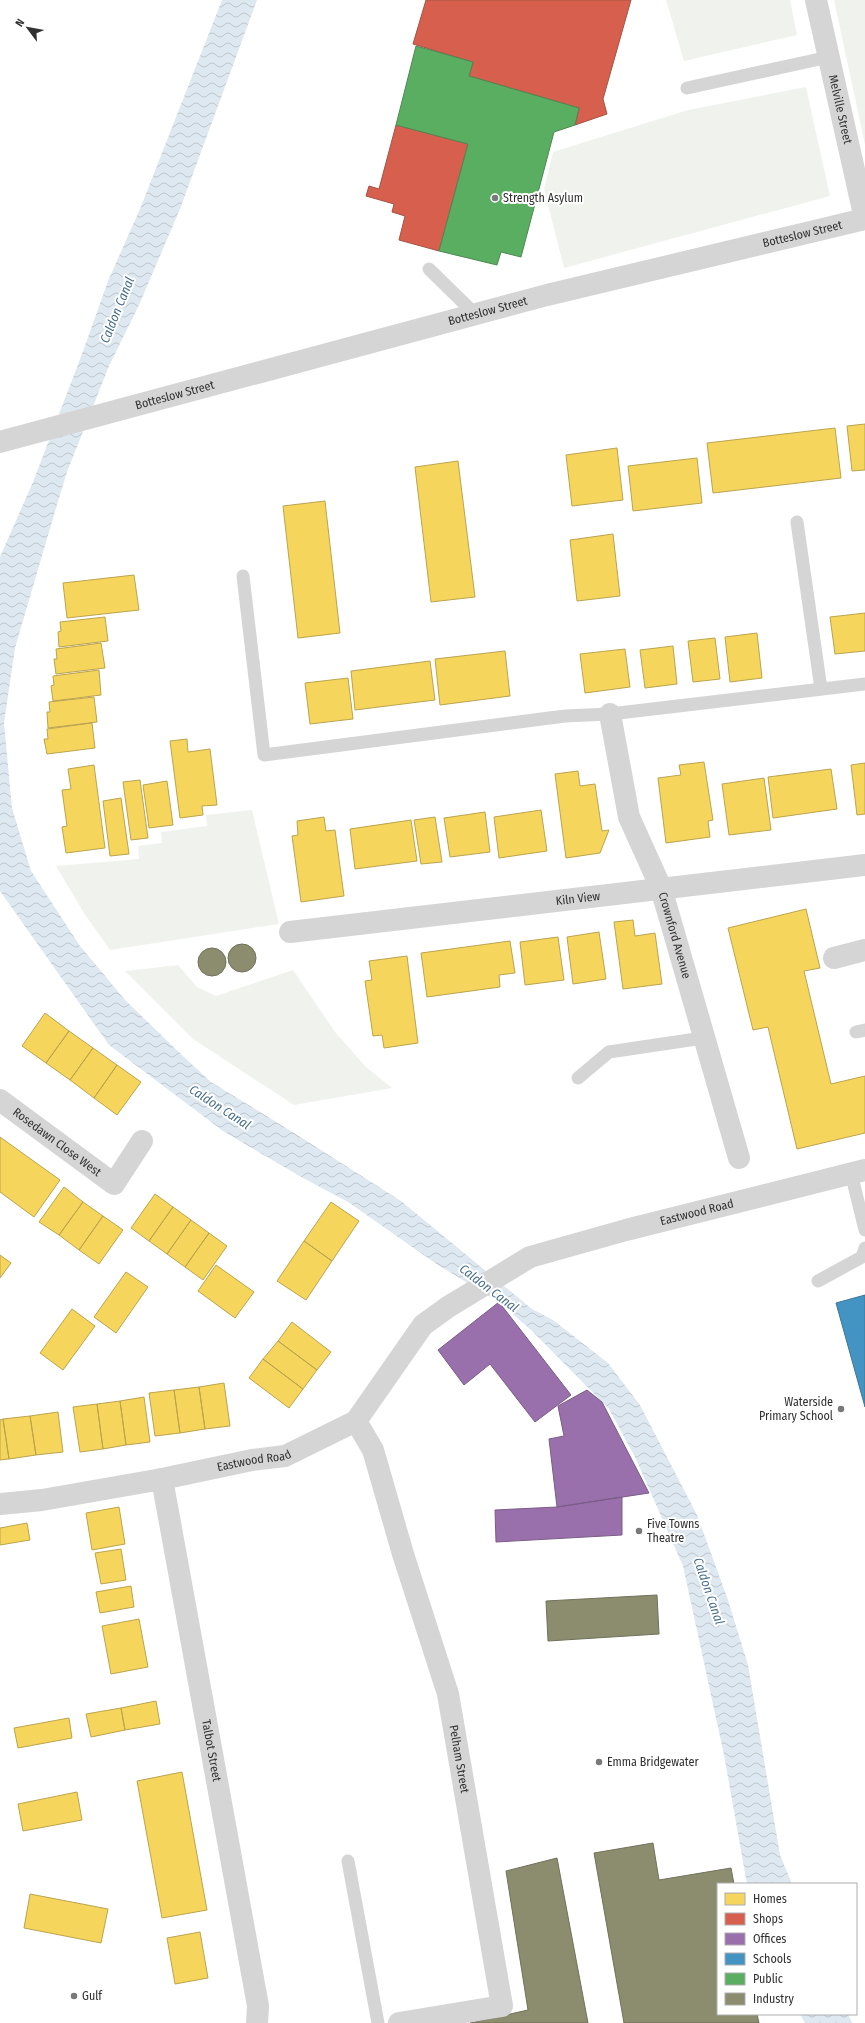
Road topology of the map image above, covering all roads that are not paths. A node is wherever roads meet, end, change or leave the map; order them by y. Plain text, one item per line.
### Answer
1 (816, 0) edge
2 (829, 57) junction
3 (687, 88) dead end
4 (865, 219) edge
5 (429, 269) dead end
6 (476, 315) junction
7 (0, 442) edge
8 (797, 522) dead end
9 (243, 576) dead end
10 (865, 684) edge
11 (820, 689) junction
12 (610, 714) junction
13 (865, 865) edge
14 (661, 888) junction
15 (290, 932) dead end
16 (865, 950) edge
17 (834, 958) dead end
18 (703, 1038) junction
19 (578, 1078) dead end
20 (0, 1100) edge
21 (142, 1141) dead end
22 (739, 1158) dead end
23 (858, 1171) edge
24 (865, 1230) edge
25 (865, 1248) edge
26 (818, 1281) dead end
27 (356, 1421) junction
28 (162, 1479) junction
29 (0, 1504) edge
30 (348, 1861) dead end
31 (257, 2023) edge
32 (378, 2023) edge
33 (399, 2023) edge

1 - 2 street, Melville Street
2 - 3 lane
2 - 4 street, Melville Street
4 - 6 street, Botteslow Street
5 - 6 lane
6 - 7 street, Botteslow Street
8 - 11 lane
9 - 12 lane
10 - 11 lane
11 - 12 lane
12 - 14 street, Crownford Avenue
13 - 14 street, Kiln View
14 - 15 street, Kiln View
14 - 18 street, Crownford Avenue
16 - 17 street
18 - 19 lane
18 - 22 street, Crownford Avenue
20 - 21 street, Rosedawn Close West
23 - 24 lane
23 - 27 street, Eastwood Road
25 - 26 lane
27 - 28 street, Eastwood Road
27 - 33 street, Pelham Street
28 - 29 street, Eastwood Road
28 - 31 street, Talbot Street
30 - 32 lane

